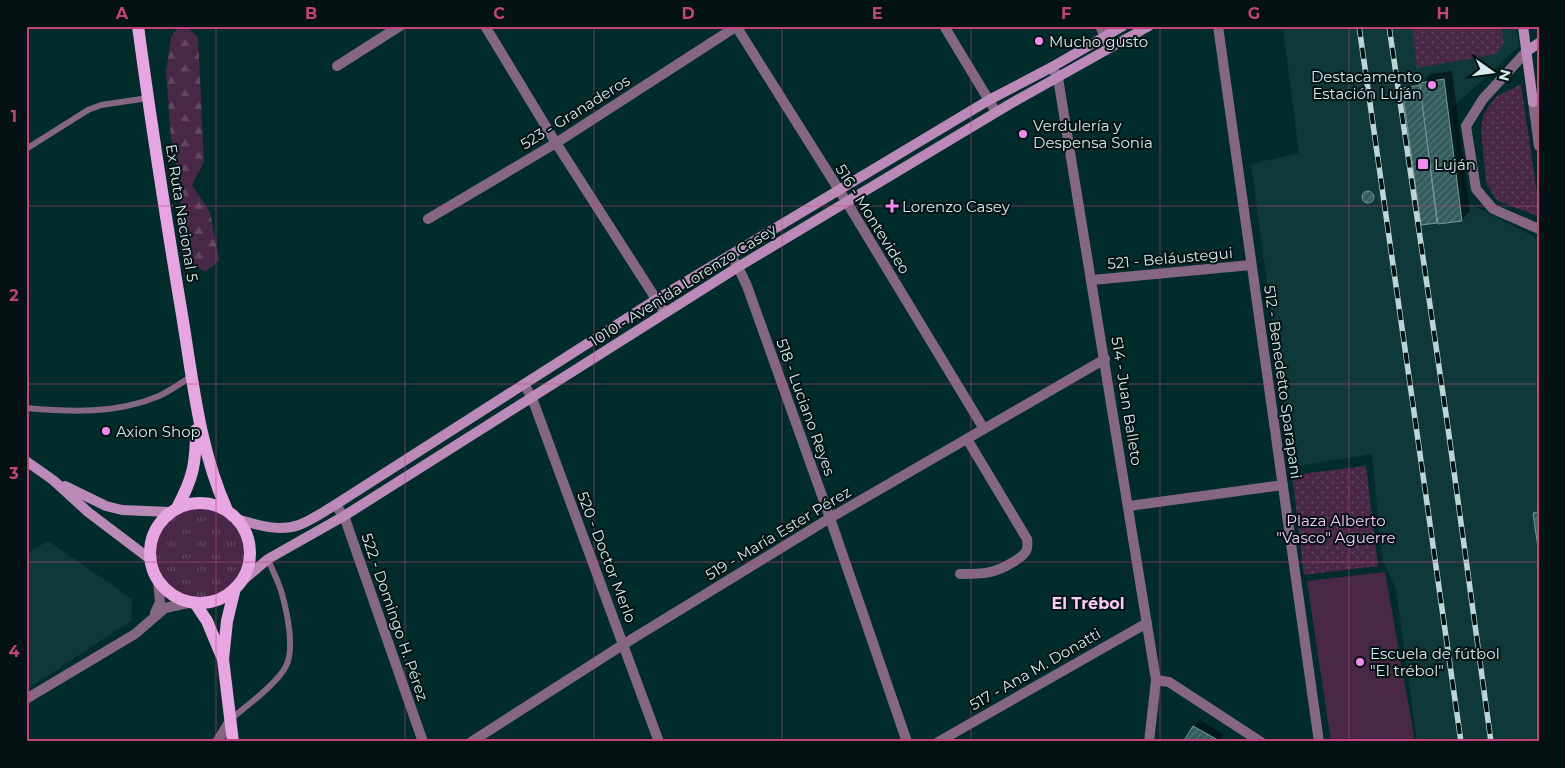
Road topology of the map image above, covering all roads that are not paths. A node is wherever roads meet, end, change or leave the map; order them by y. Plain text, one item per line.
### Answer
1 (138, 26) edge
2 (400, 26) edge
3 (485, 26) edge
4 (736, 26) edge
5 (944, 26) edge
6 (1100, 26) edge
7 (1123, 26) edge
8 (1149, 26) edge
9 (1218, 26) edge
10 (1524, 26) edge
11 (1104, 37) junction
12 (1539, 43) edge
13 (1110, 48) junction
14 (1527, 50) junction
15 (337, 66) dead end
16 (1052, 67) junction
17 (1058, 78) junction
18 (148, 98) junction
19 (988, 100) junction
20 (1536, 100) edge
21 (996, 112) junction
22 (556, 143) junction
23 (1539, 146) edge
24 (26, 149) edge
25 (838, 190) junction
26 (846, 201) junction
27 (428, 219) dead end
28 (1539, 229) edge
29 (730, 255) junction
30 (1251, 265) junction
31 (738, 267) junction
32 (1092, 280) junction
33 (657, 299) junction
34 (665, 313) junction
35 (1105, 359) junction
36 (192, 376) junction
37 (524, 384) junction
38 (532, 398) junction
39 (196, 405) junction
40 (26, 408) edge
41 (984, 429) junction
42 (967, 439) junction
43 (26, 461) edge
44 (53, 480) junction
45 (1283, 485) junction
46 (334, 505) junction
47 (1128, 506) junction
48 (174, 510) junction
49 (227, 510) junction
50 (344, 516) junction
51 (830, 518) junction
52 (237, 519) junction
53 (150, 559) junction
54 (268, 559) junction
55 (960, 574) dead end
56 (158, 580) junction
57 (238, 585) junction
58 (192, 603) junction
59 (153, 616) junction
60 (1147, 623) junction
61 (624, 644) junction
62 (223, 660) junction
63 (1156, 680) junction
64 (26, 700) edge
65 (231, 719) junction
66 (217, 742) edge
67 (233, 742) edge
68 (423, 742) edge
69 (471, 742) edge
70 (659, 742) edge
71 (907, 742) edge
72 (938, 742) edge
73 (1149, 742) edge
74 (1262, 742) edge
75 (1319, 742) edge

1 - 18 main road, Ex Ruta Nacional 5
2 - 15 street
3 - 22 street
4 - 22 street, 523 - Granaderos
4 - 25 street, 516 - Montevideo
5 - 19 street
6 - 11 street
7 - 11 main road, 1010 - Avenida Lorenzo Casey
8 - 13 main road, 1010 - Avenida Lorenzo Casey
9 - 30 street, 512 - Benedetto Sparapani
10 - 14 main road
11 - 13 street
11 - 16 main road, 1010 - Avenida Lorenzo Casey
12 - 14 main road
13 - 17 main road, 1010 - Avenida Lorenzo Casey
14 - 20 main road
14 - 28 street
16 - 17 street, 514 - Juan Balleto
16 - 19 main road, 1010 - Avenida Lorenzo Casey
17 - 21 main road, 1010 - Avenida Lorenzo Casey
17 - 32 street, 514 - Juan Balleto
18 - 24 lane
18 - 36 main road, Ex Ruta Nacional 5
19 - 21 street
19 - 25 main road, 1010 - Avenida Lorenzo Casey
20 - 23 street
21 - 26 main road, 1010 - Avenida Lorenzo Casey
22 - 27 street, 523 - Granaderos
22 - 33 street
25 - 26 street, 516 - Montevideo
25 - 29 main road, 1010 - Avenida Lorenzo Casey
26 - 31 main road, 1010 - Avenida Lorenzo Casey
26 - 41 street, 516 - Montevideo
29 - 31 street, 518 - Luciano Reyes
29 - 33 main road, 1010 - Avenida Lorenzo Casey
30 - 32 street, 521 - Beláustegui
30 - 45 street, 512 - Benedetto Sparapani
31 - 34 main road, 1010 - Avenida Lorenzo Casey
31 - 51 street, 518 - Luciano Reyes
32 - 35 street, 514 - Juan Balleto
33 - 34 street
33 - 37 main road, 1010 - Avenida Lorenzo Casey
34 - 38 main road, 1010 - Avenida Lorenzo Casey
35 - 41 street, 519 - María Ester Pérez
35 - 47 street, 514 - Juan Balleto
36 - 39 main road, Ex Ruta Nacional 5
36 - 40 lane
37 - 38 street, 520 - Doctor Merlo
37 - 46 main road, 1010 - Avenida Lorenzo Casey
38 - 50 main road, 1010 - Avenida Lorenzo Casey
38 - 61 street, 520 - Doctor Merlo
39 - 48 main road, Ex Ruta Nacional 5
39 - 49 main road, Ex Ruta Nacional 5
41 - 42 street, 519 - María Ester Pérez
42 - 51 street, 519 - María Ester Pérez
42 - 55 street
43 - 44 main road
44 - 48 main road
44 - 53 main road
45 - 47 street
45 - 75 street, 512 - Benedetto Sparapani
46 - 50 street, 522 - Domingo H. Pérez
46 - 52 main road, 1010 - Avenida Lorenzo Casey
47 - 60 street, 514 - Juan Balleto
48 - 49 main road
48 - 53 main road
49 - 52 main road
50 - 54 main road, 1010 - Avenida Lorenzo Casey
50 - 68 street, 522 - Domingo H. Pérez
51 - 61 street, 519 - María Ester Pérez
51 - 71 street, 518 - Luciano Reyes
52 - 57 main road
53 - 56 main road
54 - 57 main road, 1010 - Avenida Lorenzo Casey
54 - 65 lane
56 - 58 main road
56 - 59 street
57 - 58 main road
57 - 62 main road
58 - 59 street
58 - 62 main road
59 - 64 street
60 - 63 street, 514 - Juan Balleto
60 - 72 street, 517 - Ana M. Donatti
61 - 69 street, 519 - María Ester Pérez
61 - 70 street, 520 - Doctor Merlo
62 - 65 main road
63 - 73 street, 514 - Juan Balleto
63 - 74 street
65 - 66 street
65 - 67 main road

